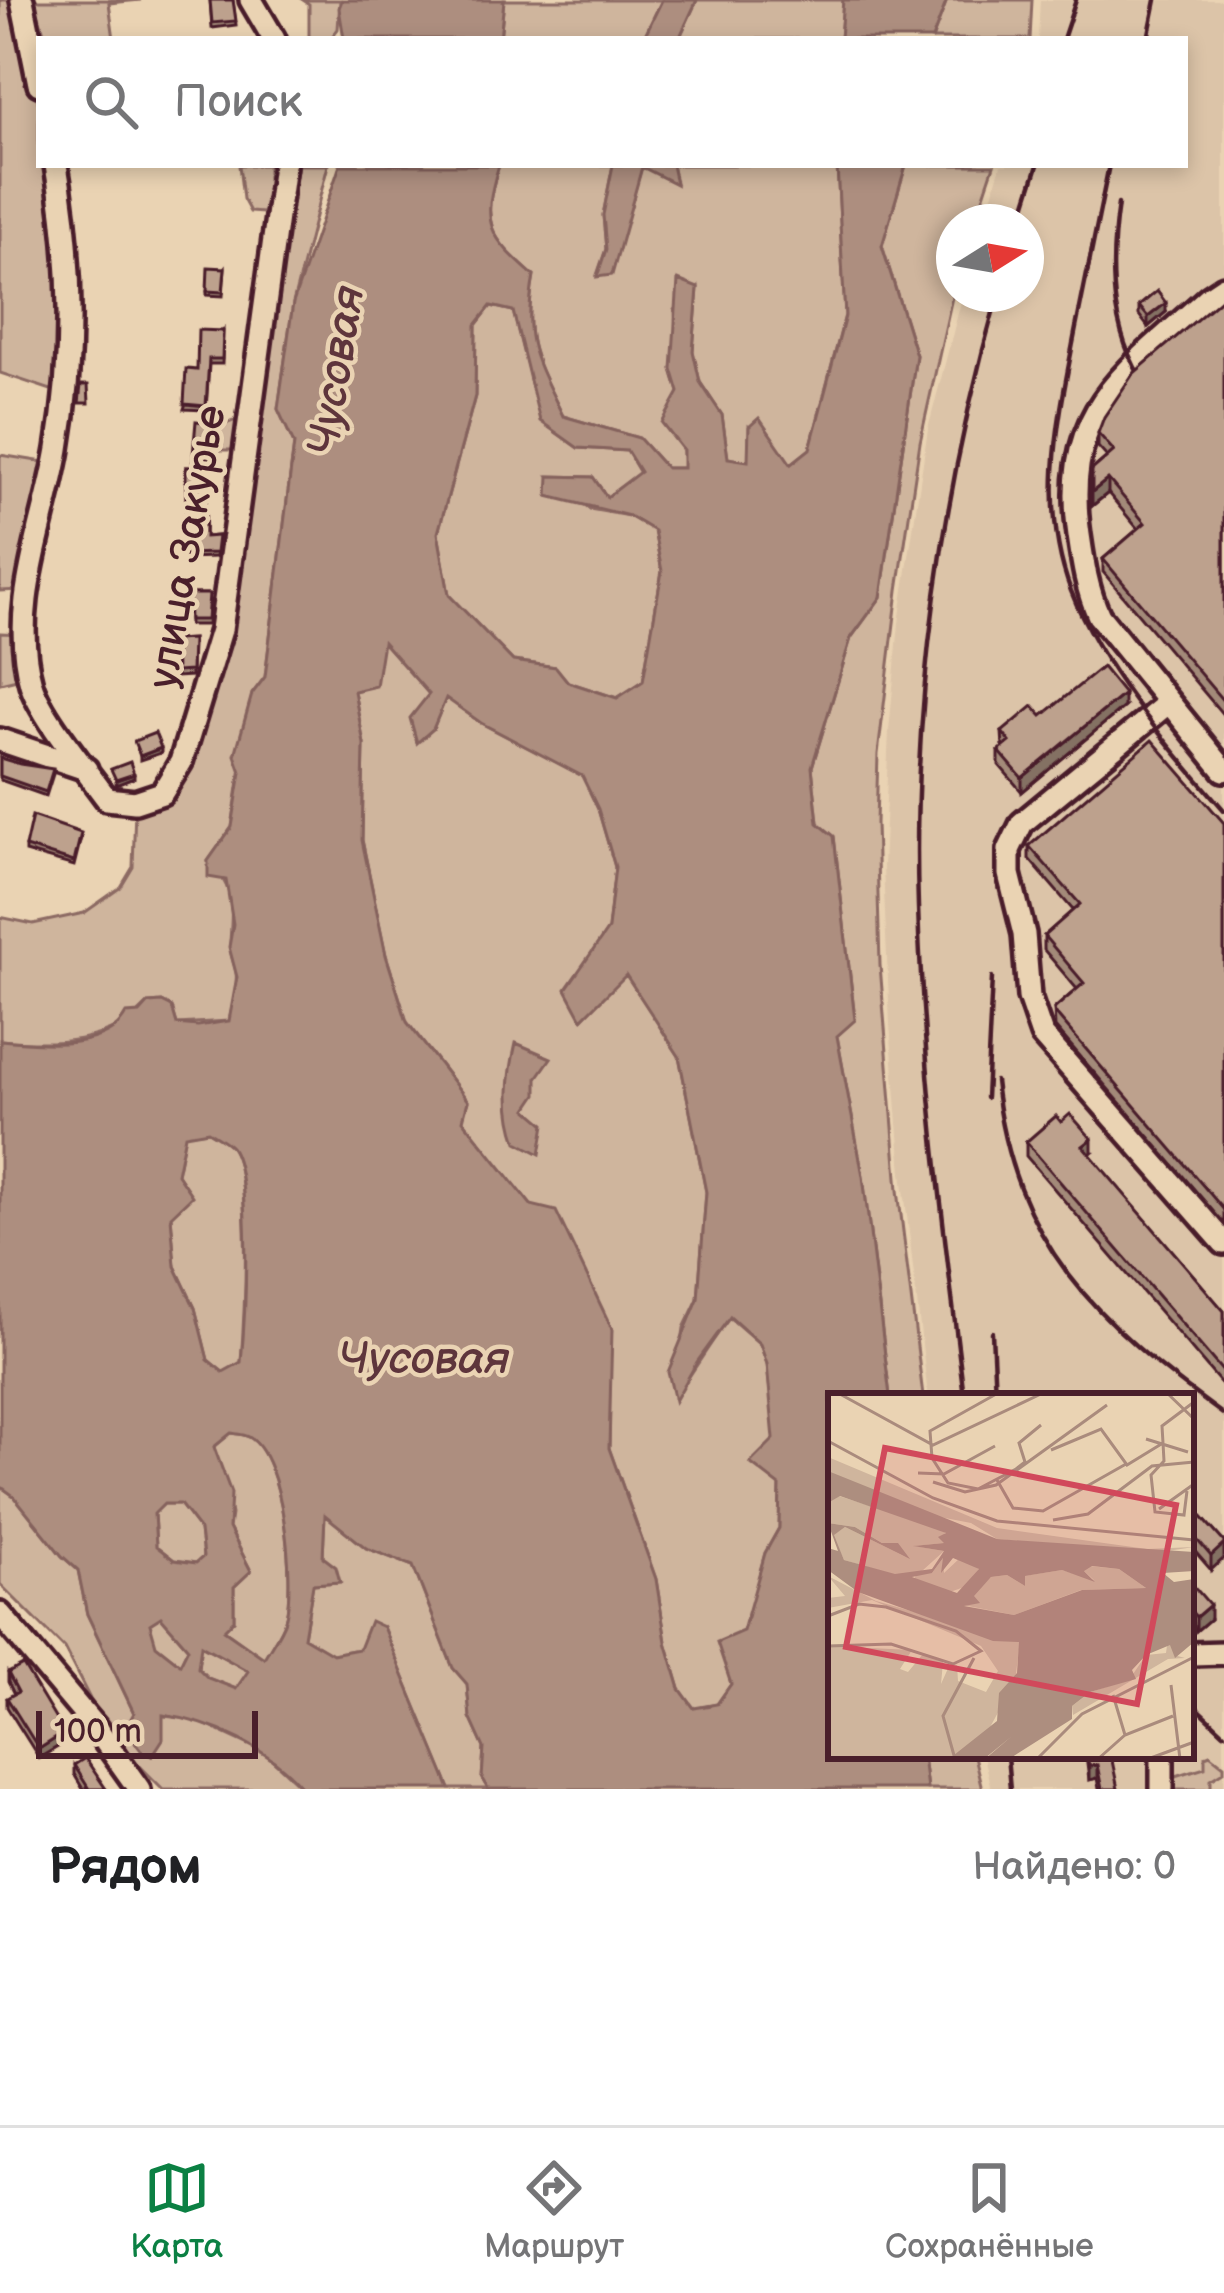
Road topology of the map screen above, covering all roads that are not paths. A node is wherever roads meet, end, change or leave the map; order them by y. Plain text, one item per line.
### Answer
1 (22, 0) edge
2 (251, 0) edge
3 (272, 36) edge
4 (36, 69) edge
5 (56, 168) edge
6 (284, 168) edge
7 (1224, 287) edge
8 (1168, 703) junction
9 (0, 740) edge
10 (86, 769) junction
11 (1224, 770) edge
12 (1224, 1243) edge
13 (0, 1614) edge
14 (23, 1639) junction
15 (0, 1652) edge
16 (1224, 1653) edge
17 (1194, 1654) edge
18 (139, 1789) edge

1 - 4 street
2 - 3 street
5 - 10 street, улица Закурье
6 - 10 street, улица Закурье
7 - 8 street
8 - 11 street
8 - 12 street
9 - 10 street
13 - 14 street
14 - 15 street
14 - 18 street
16 - 17 street

